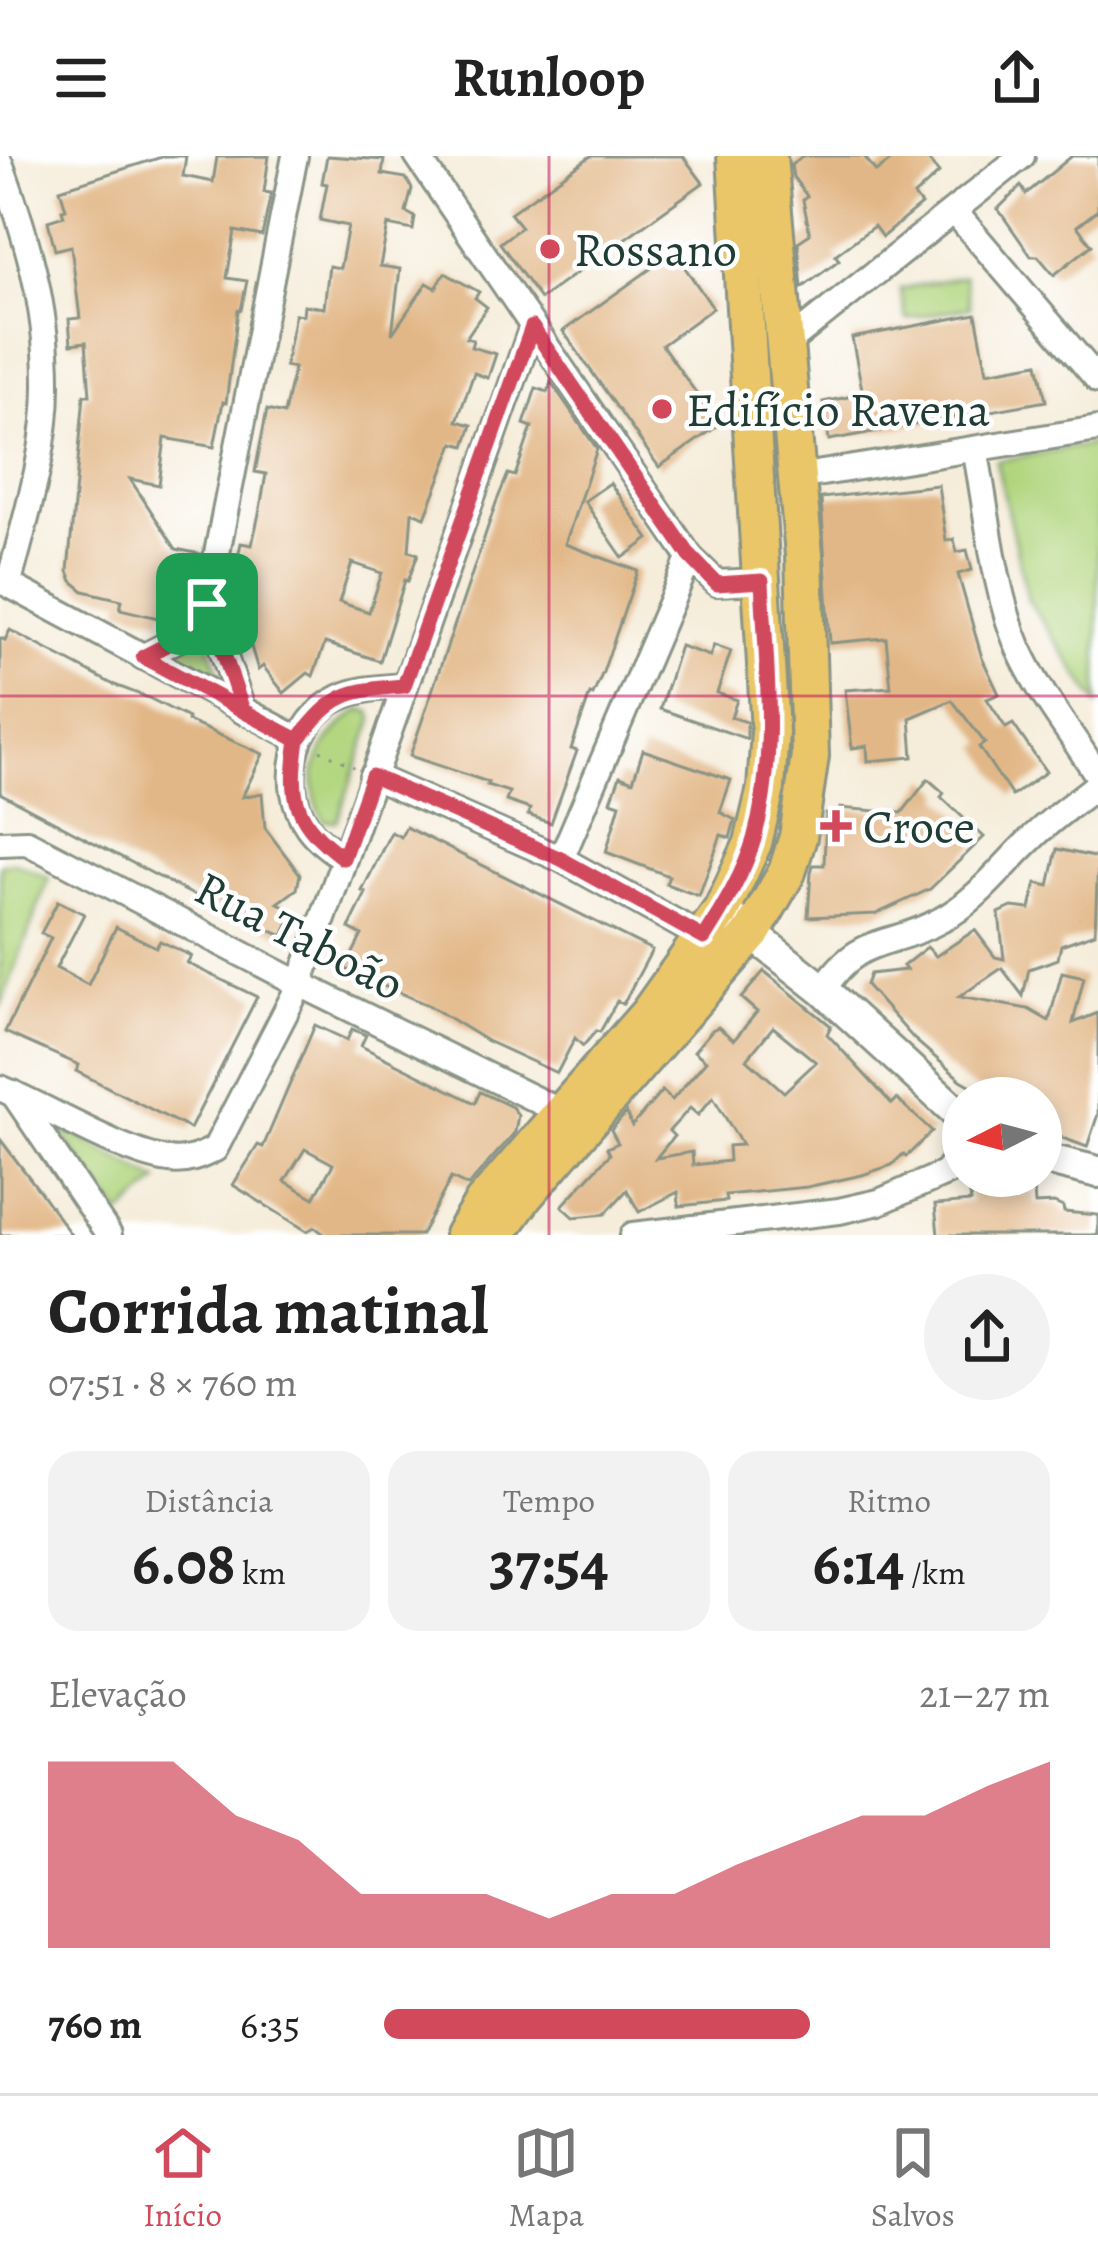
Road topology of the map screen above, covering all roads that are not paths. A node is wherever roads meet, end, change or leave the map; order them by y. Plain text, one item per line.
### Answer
1 (295, 156) edge
2 (417, 156) edge
3 (736, 156) edge
4 (768, 156) edge
5 (1022, 156) edge
6 (0, 164) edge
7 (954, 211) junction
8 (532, 327) junction
9 (784, 346) junction
10 (1098, 380) edge
11 (1098, 429) edge
12 (976, 449) junction
13 (797, 477) junction
14 (690, 556) junction
15 (4, 581) edge
16 (762, 581) junction
17 (207, 604) junction
18 (143, 657) junction
19 (404, 686) junction
20 (243, 711) junction
21 (298, 740) junction
22 (372, 776) junction
23 (1098, 780) edge
24 (0, 844) edge
25 (343, 858) junction
26 (561, 859) junction
27 (713, 924) junction
28 (752, 933) junction
29 (300, 984) junction
30 (824, 990) junction
31 (6, 1090) edge
32 (942, 1099) edge
33 (561, 1112) junction
34 (1062, 1163) edge
35 (1098, 1172) edge
36 (942, 1174) edge
37 (110, 1235) edge
38 (463, 1235) edge
39 (497, 1235) edge
40 (634, 1235) edge

1 - 17 street
2 - 8 street
3 - 16 main road
4 - 9 main road
5 - 7 street
6 - 15 street
7 - 9 street
7 - 10 street
8 - 14 street
8 - 19 street
9 - 13 main road
11 - 12 street
12 - 13 street
12 - 23 street
13 - 28 main road
14 - 16 street
14 - 26 street
15 - 18 street
16 - 27 main road
17 - 18 street
17 - 20 street
18 - 20 street
19 - 21 street
19 - 22 street
20 - 21 street
21 - 25 street
22 - 25 street
22 - 26 street
23 - 30 street
24 - 29 street, Rua Taboão
25 - 29 street
26 - 27 street
27 - 28 street
27 - 33 main road
28 - 30 street
28 - 39 main road
29 - 31 street
29 - 33 street, Rua Taboão
30 - 32 street
31 - 37 street
33 - 38 main road
34 - 35 street
36 - 40 street

